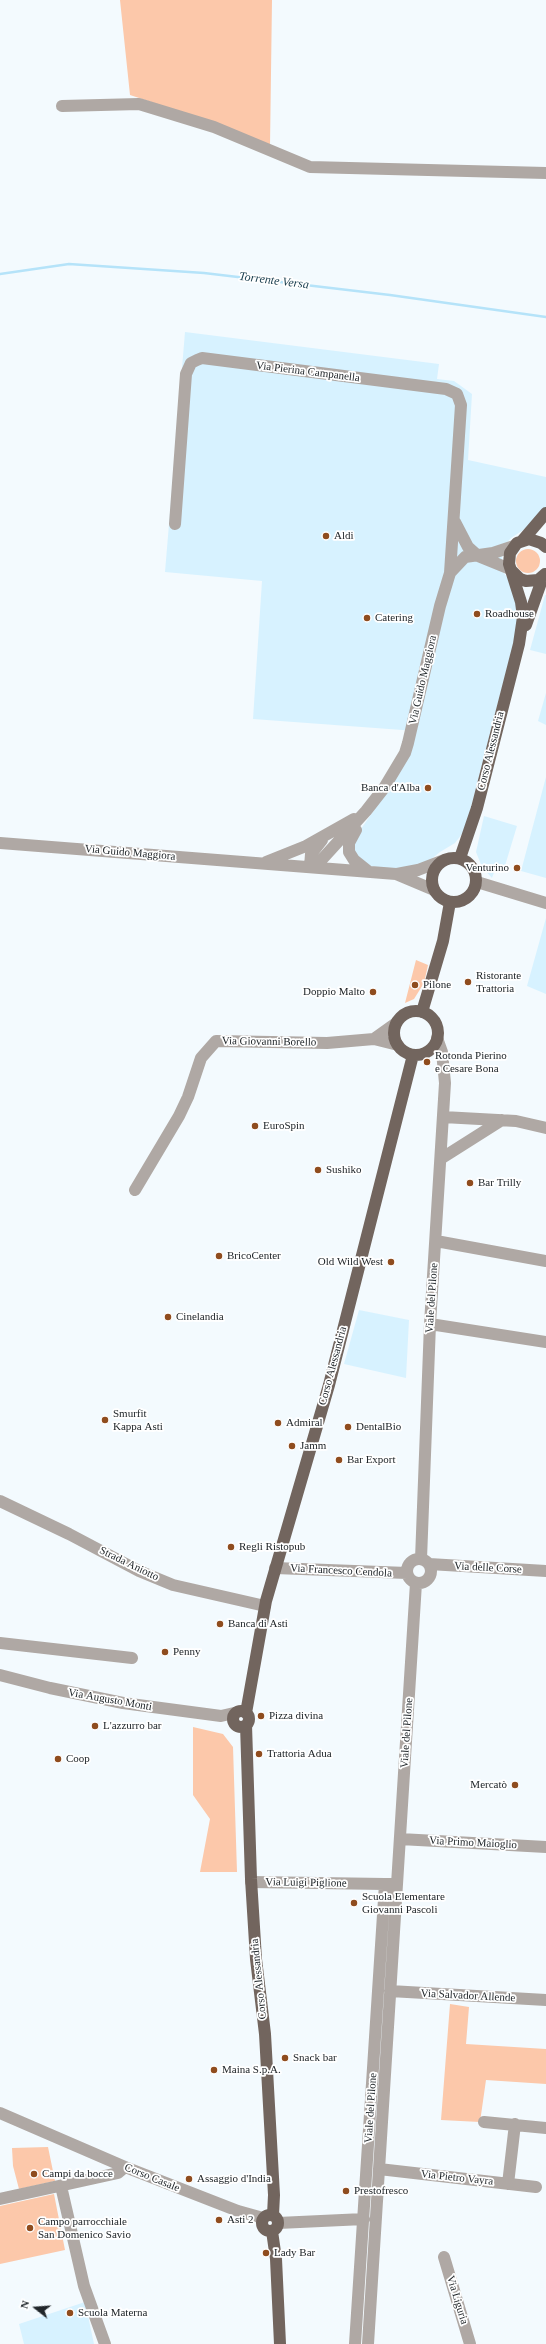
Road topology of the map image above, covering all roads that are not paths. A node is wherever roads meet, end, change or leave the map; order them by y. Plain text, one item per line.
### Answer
1 (62, 106) dead end
2 (546, 173) edge
3 (546, 513) edge
4 (455, 522) junction
5 (175, 524) dead end
6 (518, 543) junction
7 (546, 547) edge
8 (478, 556) junction
9 (511, 569) junction
10 (450, 573) junction
11 (544, 575) edge
12 (519, 644) junction
13 (366, 811) junction
14 (327, 835) junction
15 (0, 843) edge
16 (460, 858) junction
17 (444, 860) junction
18 (260, 864) junction
19 (313, 867) junction
20 (369, 872) junction
21 (396, 874) junction
22 (477, 882) junction
23 (434, 890) junction
24 (450, 902) junction
25 (546, 903) edge
26 (422, 1012) junction
27 (395, 1024) junction
28 (374, 1038) junction
29 (437, 1038) junction
30 (398, 1045) junction
31 (413, 1054) junction
32 (443, 1117) junction
33 (502, 1120) junction
34 (546, 1128) edge
35 (442, 1158) junction
36 (135, 1190) dead end
37 (436, 1242) junction
38 (546, 1261) edge
39 (430, 1324) junction
40 (546, 1342) edge
41 (0, 1502) edge
42 (425, 1562) junction
43 (275, 1568) junction
44 (546, 1571) edge
45 (407, 1573) junction
46 (416, 1583) junction
47 (265, 1606) junction
48 (0, 1643) edge
49 (132, 1658) dead end
50 (0, 1675) edge
51 (239, 1718) junction
52 (400, 1839) junction
53 (546, 1846) edge
54 (251, 1882) junction
55 (391, 1884) junction
56 (390, 1991) junction
57 (546, 2000) edge
58 (0, 2113) edge
59 (484, 2122) dead end
60 (516, 2124) junction
61 (546, 2128) edge
62 (125, 2167) junction
63 (379, 2170) junction
64 (508, 2184) junction
65 (61, 2186) junction
66 (536, 2187) dead end
67 (0, 2199) edge
68 (364, 2219) junction
69 (272, 2222) junction
70 (444, 2257) dead end
71 (105, 2344) edge
72 (280, 2344) edge
73 (355, 2344) edge
74 (368, 2344) edge
75 (470, 2344) edge

1 - 2 street
3 - 6 main road, Corso Alessandria
4 - 5 street, Via Pierina Campanella
4 - 8 street
4 - 10 street, Via Pierina Campanella
6 - 7 main road
6 - 8 street, Via Guido Maggiora
6 - 9 main road, Corso Alessandria
8 - 9 street
8 - 10 street, Via Guido Maggiora
9 - 11 main road, Corso Alessandria
9 - 12 main road, Corso Alessandria
10 - 13 street, Via Guido Maggiora
11 - 12 main road, Corso Alessandria
12 - 16 main road, Corso Alessandria
13 - 14 street, Via Guido Maggiora
13 - 19 street, Via Guido Maggiora
13 - 20 street, Via Guido Maggiora
14 - 18 street, Via Guido Maggiora
14 - 19 street, Via Guido Maggiora
15 - 18 street, Via Guido Maggiora
16 - 17 main road
16 - 22 main road
17 - 21 street, Via Guido Maggiora
17 - 23 main road
18 - 19 street, Via Guido Maggiora
19 - 20 street, Via Guido Maggiora
20 - 21 street, Via Guido Maggiora
21 - 23 street, Via Guido Maggiora
22 - 24 main road
22 - 25 street
23 - 24 main road
24 - 26 main road
26 - 27 main road
26 - 29 main road
27 - 28 street, Via Giovanni Borello
27 - 30 main road
28 - 30 street, Via Giovanni Borello
28 - 36 street, Via Giovanni Borello
29 - 31 main road
29 - 32 street, Viale del Pilone
30 - 31 main road
31 - 43 main road, Corso Alessandria
32 - 33 street
32 - 35 street, Viale del Pilone
33 - 34 street
33 - 35 street
35 - 37 street, Viale del Pilone
37 - 38 street
37 - 39 street, Viale del Pilone
39 - 40 street
39 - 42 street, Viale del Pilone
41 - 47 street, Strada Aniotto
42 - 44 street, Via delle Corse
42 - 45 street
42 - 46 street, Viale del Pilone
43 - 45 street, Via Francesco Cendola
43 - 47 main road, Corso Alessandria
45 - 46 street
46 - 52 street, Viale del Pilone
47 - 51 main road, Corso Alessandria
48 - 49 street
50 - 51 street, Via Augusto Monti
51 - 54 main road, Corso Alessandria
52 - 53 street, Via Primo Maioglio
52 - 55 street, Viale del Pilone
54 - 55 street, Via Luigi Piglione
54 - 69 main road, Corso Alessandria
55 - 56 street, Viale del Pilone
55 - 68 street, Viale del Pilone
56 - 57 street, Via Salvador Allende
56 - 63 street, Viale del Pilone
58 - 62 street, Corso Casale
59 - 60 street
60 - 61 street
60 - 64 street
62 - 65 street
62 - 69 street, Corso Casale
63 - 64 street, Via Pietro Vayra
63 - 74 street, Viale del Pilone
64 - 66 street, Via Pietro Vayra
65 - 67 street
65 - 71 street
68 - 69 street, Corso Casale
68 - 73 street, Viale del Pilone
69 - 72 main road, Corso Alessandria
70 - 75 street, Via Liguria

